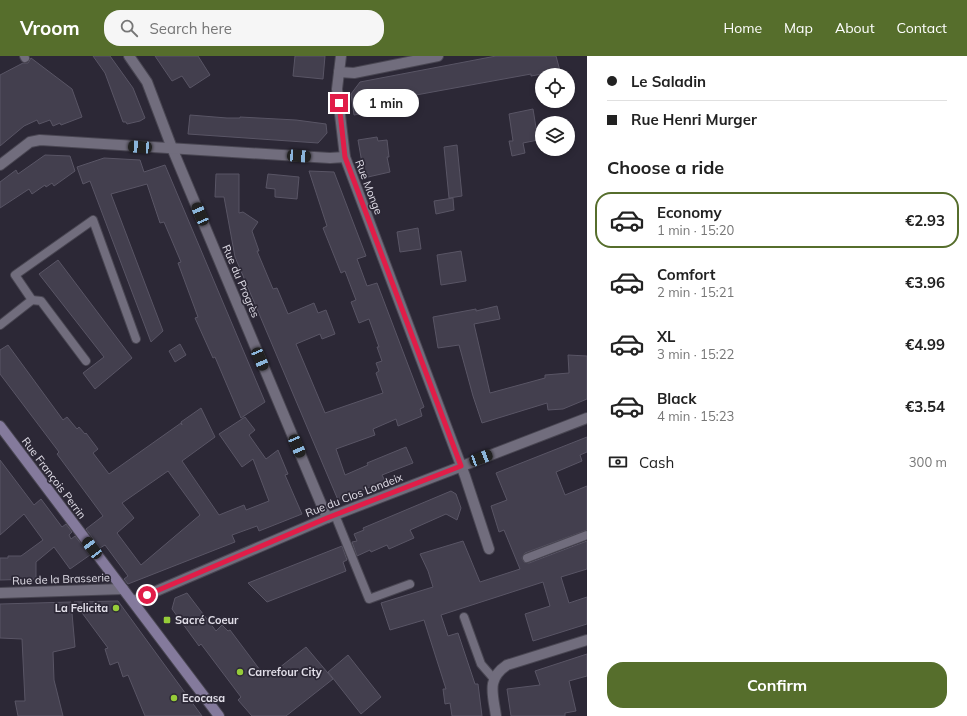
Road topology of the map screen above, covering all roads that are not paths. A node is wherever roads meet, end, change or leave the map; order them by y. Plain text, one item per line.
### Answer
1 (129, 56) edge
2 (341, 56) edge
3 (438, 56) edge
4 (339, 72) junction
5 (172, 148) junction
6 (345, 157) junction
7 (0, 165) edge
8 (32, 300) junction
9 (0, 325) edge
10 (136, 339) dead end
11 (86, 361) dead end
12 (587, 418) edge
13 (0, 426) edge
14 (461, 466) junction
15 (331, 516) junction
16 (587, 535) edge
17 (489, 549) dead end
18 (527, 558) dead end
19 (410, 584) dead end
20 (123, 589) junction
21 (0, 593) edge
22 (133, 601) junction
23 (464, 617) dead end
24 (587, 640) edge
25 (494, 679) junction
26 (219, 716) edge
27 (496, 716) edge

1 - 5 street, Rue du Progrès
2 - 4 street
3 - 4 street
4 - 6 street
5 - 6 street, Rue Monge
5 - 7 street, Rue Monge
5 - 15 street, Rue du Progrès
6 - 14 street, Rue Monge
8 - 9 lane
8 - 10 lane
8 - 11 lane
12 - 14 street, Rue du Clos Londeix
13 - 20 main road, Rue François Perrin
14 - 15 street, Rue du Clos Londeix
14 - 17 street, Rue Monge
15 - 19 lane
15 - 22 street, Rue du Clos Londeix
16 - 18 lane
20 - 21 street, Rue de la Brasserie
20 - 22 main road, Rue François Perrin
22 - 26 main road, Rue François Perrin
23 - 25 lane
24 - 25 street
25 - 27 street

